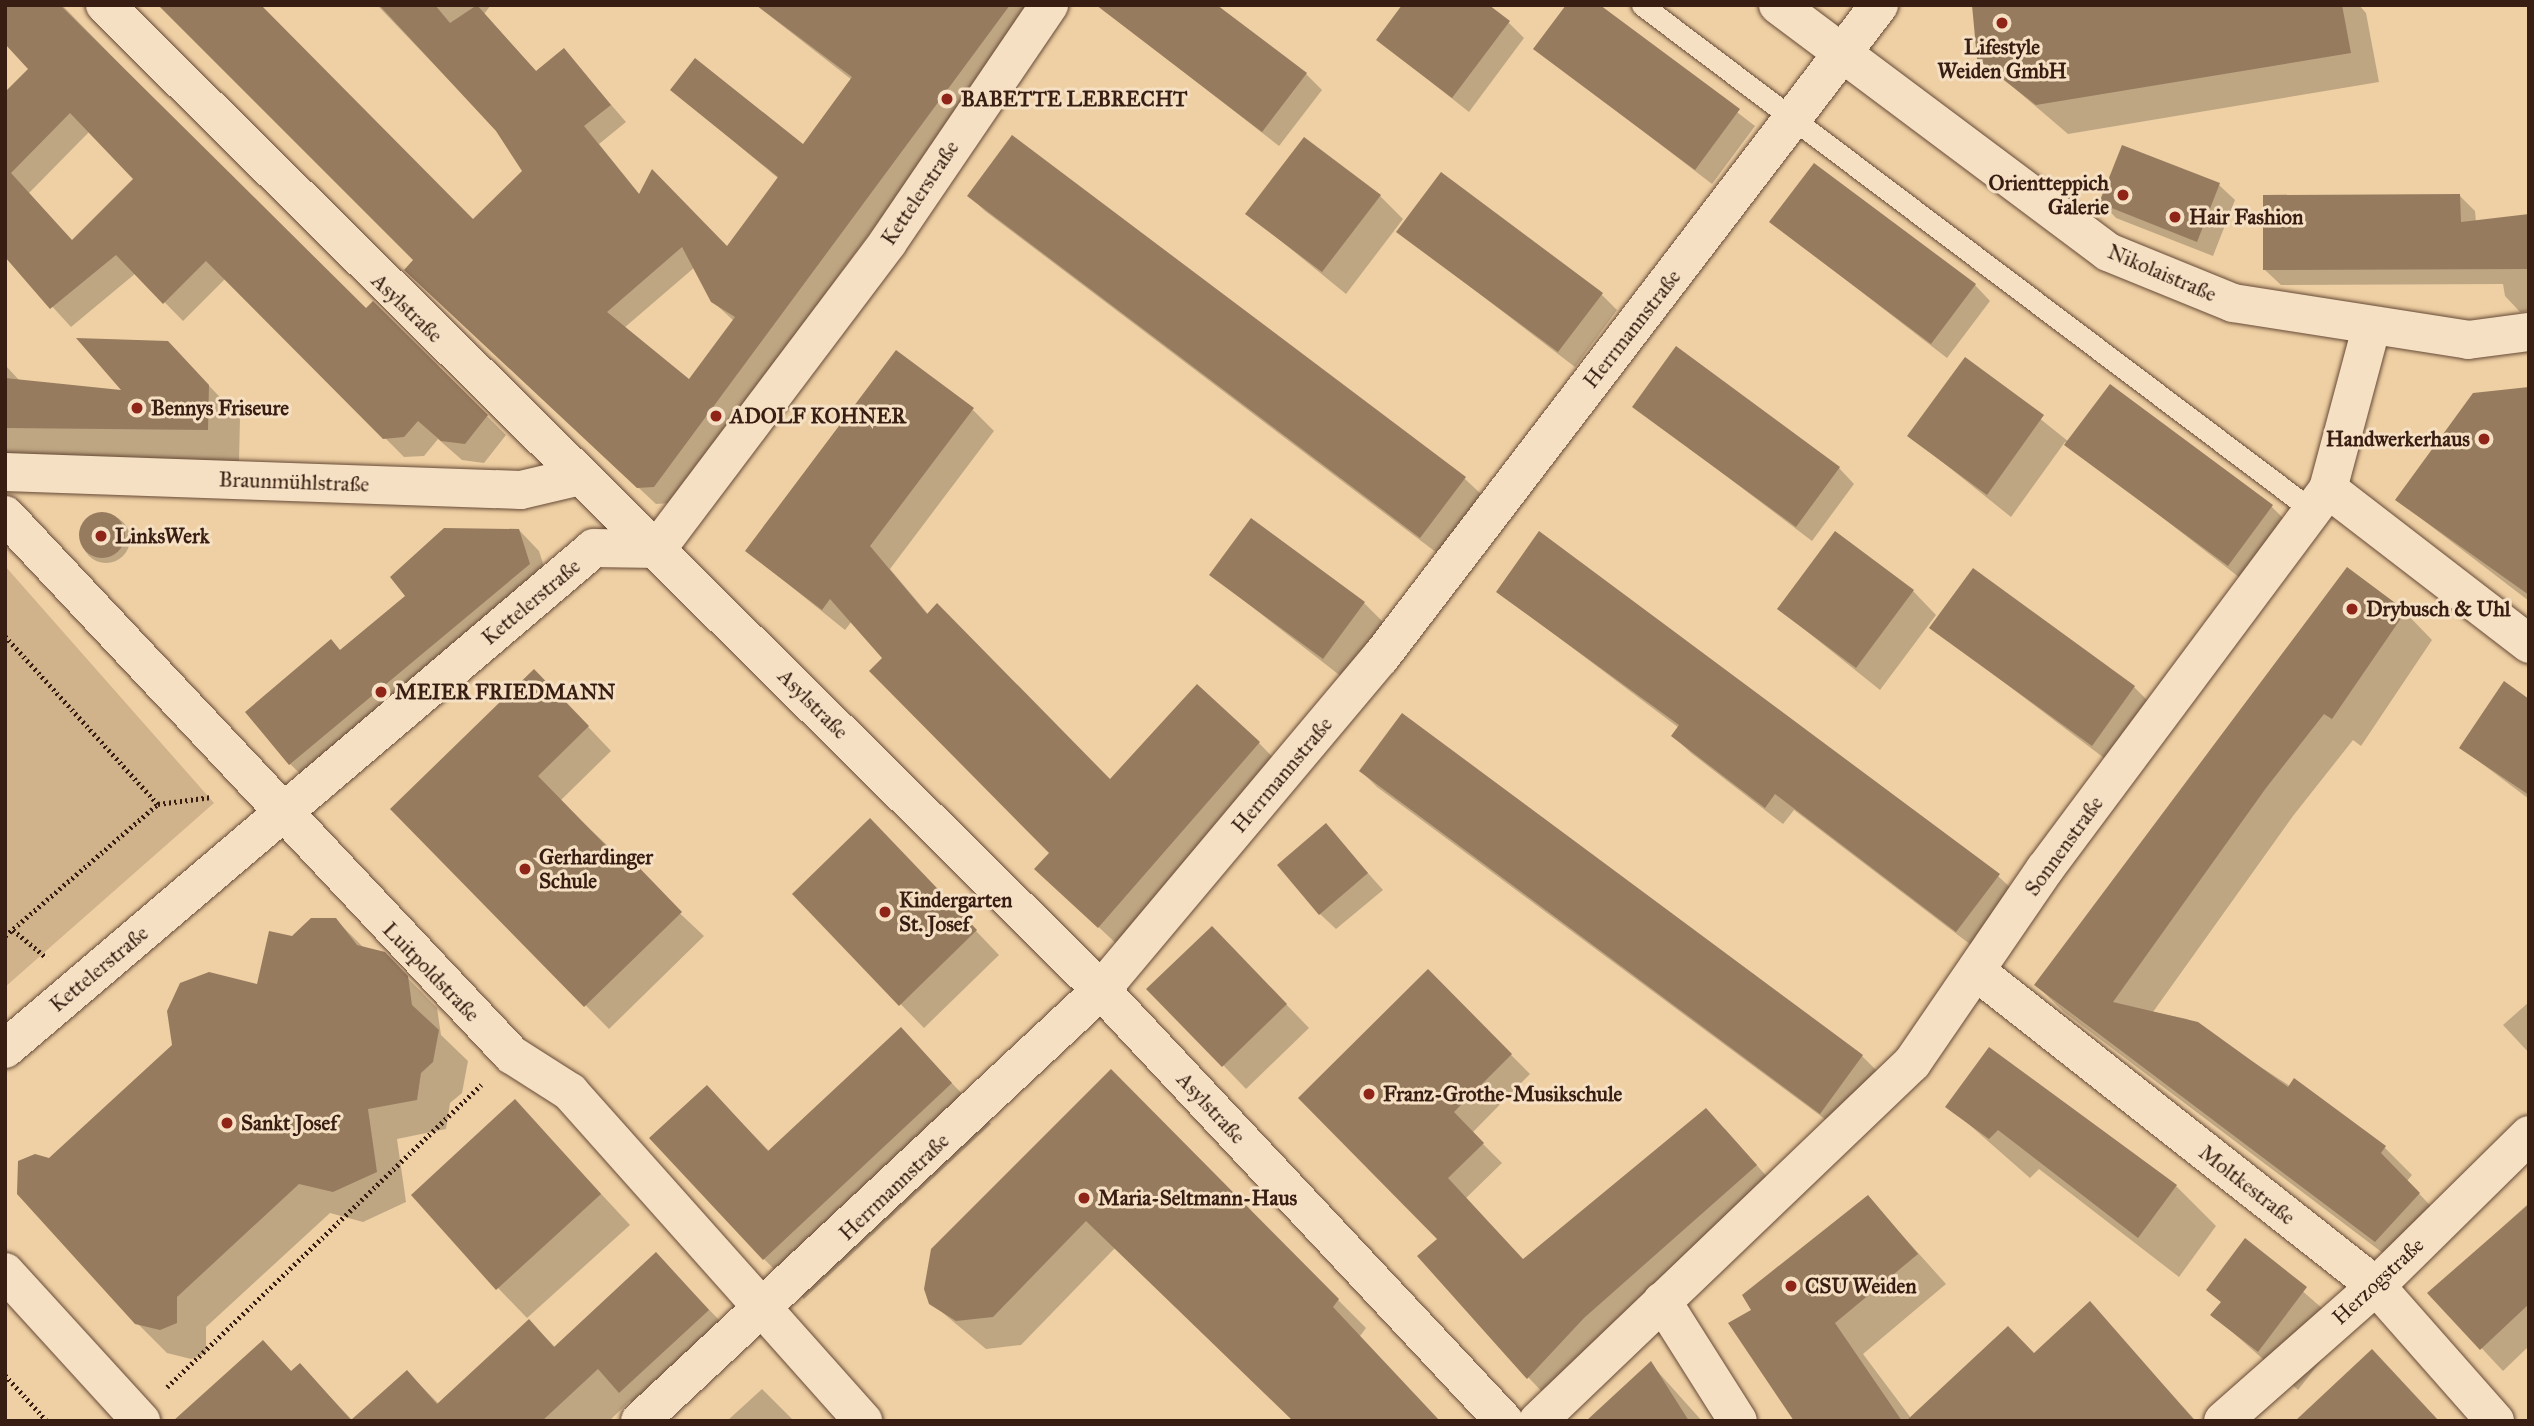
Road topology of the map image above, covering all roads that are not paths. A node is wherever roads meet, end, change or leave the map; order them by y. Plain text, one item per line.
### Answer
1 (105, 5) edge
2 (1049, 5) edge
3 (1642, 5) edge
4 (1778, 5) edge
5 (1879, 5) edge
6 (1841, 54) junction
7 (1793, 116) junction
8 (2371, 328) junction
9 (2529, 332) edge
10 (5, 472) edge
11 (580, 476) junction
12 (2320, 500) junction
13 (5, 515) edge
14 (657, 549) junction
15 (2529, 644) edge
16 (280, 815) junction
17 (1977, 972) junction
18 (1101, 990) junction
19 (5, 1049) edge
20 (2529, 1135) edge
21 (5, 1272) edge
22 (2376, 1286) junction
23 (1662, 1301) junction
24 (768, 1308) junction
25 (152, 1406) edge
26 (640, 1421) edge
27 (863, 1421) edge
28 (1504, 1421) edge
29 (1538, 1421) edge
30 (1738, 1421) edge
31 (2223, 1421) edge
32 (2495, 1421) edge

1 - 11 street, Asylstraße
2 - 14 street, Kettelerstraße
3 - 7 lane
4 - 6 street, Nikolaistraße
5 - 6 street, Herrmannstraße
6 - 7 street, Herrmannstraße
6 - 8 street, Nikolaistraße
7 - 12 lane
7 - 18 street, Herrmannstraße
8 - 9 street, Nikolaistraße
8 - 12 street, Sonnenstraße
10 - 11 street, Braunmühlstraße
11 - 14 street, Asylstraße
12 - 15 street
12 - 17 street, Sonnenstraße
13 - 16 street, Luitpoldstraße
14 - 16 street, Kettelerstraße
14 - 18 street, Asylstraße
16 - 19 street, Kettelerstraße
16 - 24 street, Luitpoldstraße
17 - 22 street, Moltkestraße
17 - 23 street, Sonnenstraße
18 - 24 street, Herrmannstraße
18 - 28 street, Asylstraße
20 - 22 street, Herzogstraße
21 - 25 street
22 - 31 street, Herzogstraße
22 - 32 street, Moltkestraße
23 - 29 street, Sonnenstraße
23 - 30 street
24 - 26 street, Herrmannstraße
24 - 27 street, Luitpoldstraße

